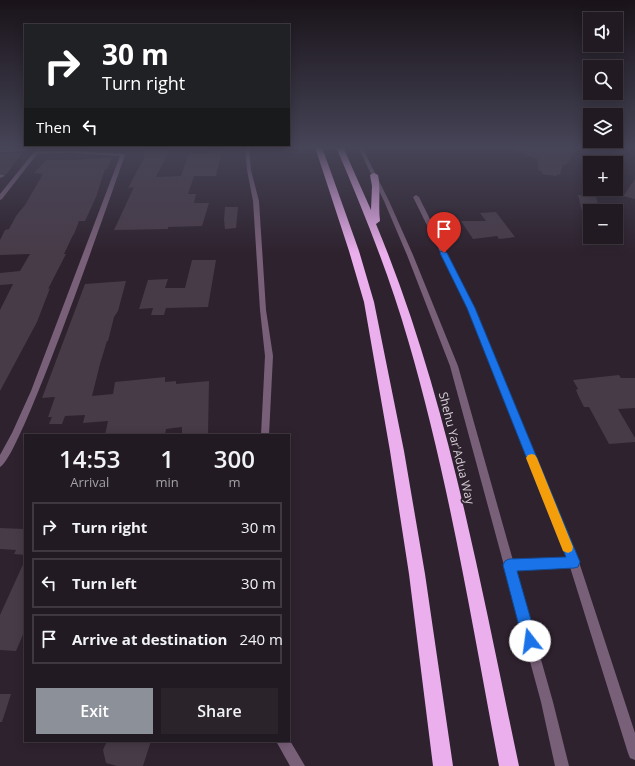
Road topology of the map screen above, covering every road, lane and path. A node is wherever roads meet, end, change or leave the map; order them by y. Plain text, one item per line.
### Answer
1 (11, 183) edge
2 (113, 183) edge
3 (252, 183) edge
4 (331, 183) edge
5 (354, 183) edge
6 (375, 183) edge
7 (378, 183) edge
8 (0, 197) edge
9 (416, 197) dead end
10 (378, 240) junction
11 (265, 434) edge
12 (0, 463) edge
13 (574, 562) junction
14 (509, 565) junction
15 (284, 742) edge
16 (635, 753) edge
17 (298, 766) edge
18 (443, 766) edge
19 (509, 766) edge
20 (562, 766) edge

1 - 8 street
2 - 12 street
3 - 11 street
4 - 18 highway
5 - 10 highway, Shehu Yar'Adua Way
6 - 10 highway
7 - 14 street
9 - 13 street
10 - 19 highway, Shehu Yar'Adua Way
13 - 14 street
13 - 16 street
14 - 20 street
15 - 17 street

